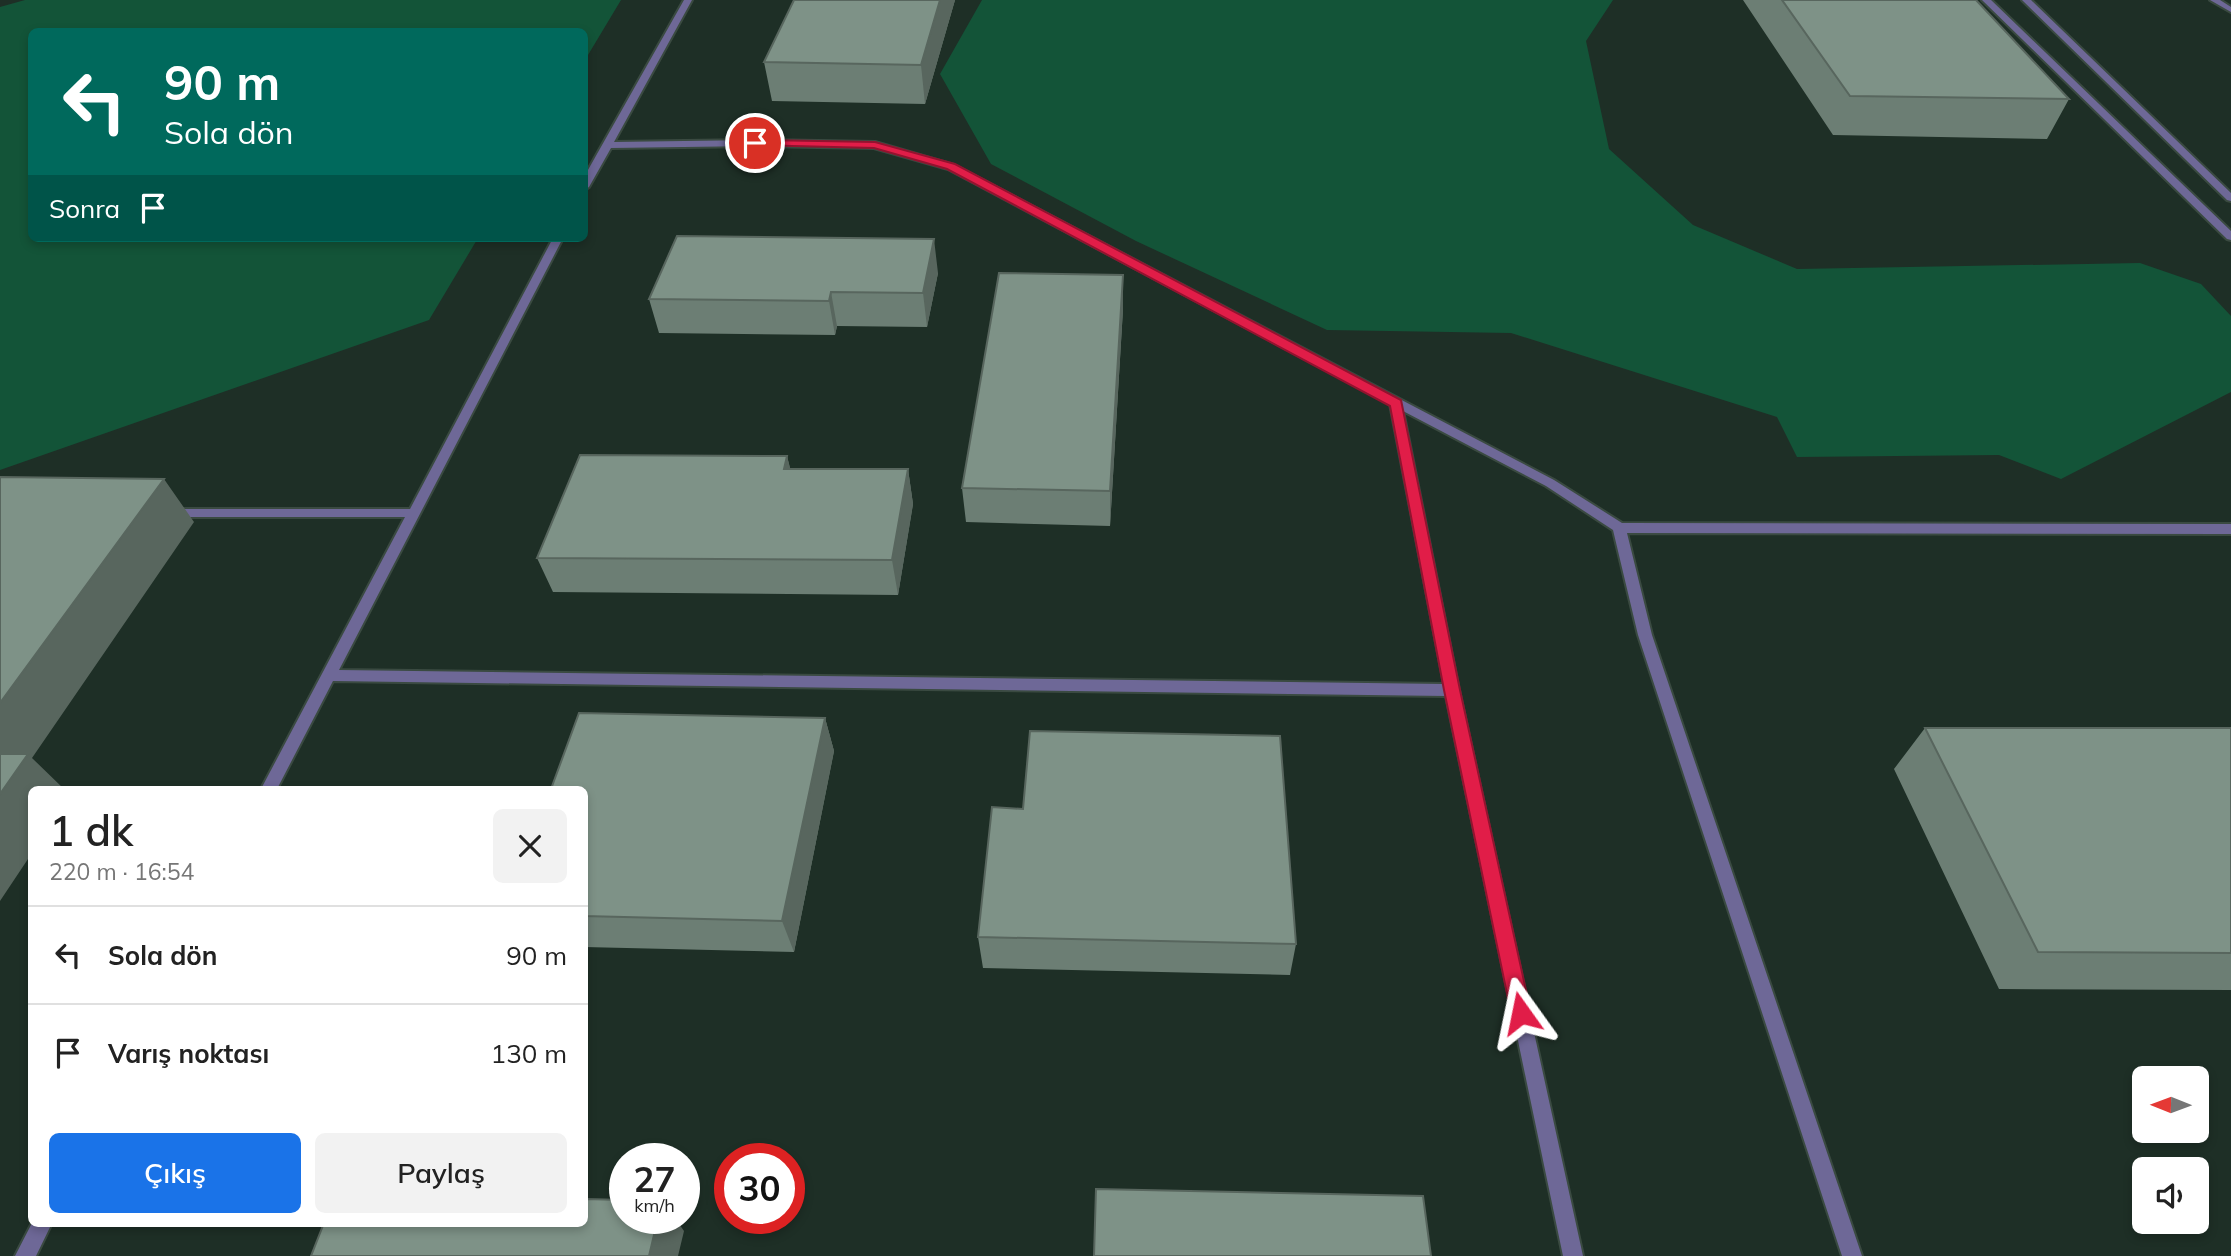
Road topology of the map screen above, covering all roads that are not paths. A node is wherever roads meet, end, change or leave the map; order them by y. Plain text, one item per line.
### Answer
1 (688, 0) edge
2 (1986, 0) edge
3 (2026, 0) edge
4 (2214, 0) edge
5 (2231, 10) edge
6 (607, 145) junction
7 (588, 180) edge
8 (2231, 198) edge
9 (2231, 237) edge
10 (556, 242) edge
11 (1396, 403) junction
12 (152, 513) edge
13 (414, 513) junction
14 (1619, 528) junction
15 (2231, 529) edge
16 (329, 675) junction
17 (1452, 690) junction
18 (271, 786) edge
19 (40, 1227) edge
20 (25, 1256) edge
21 (1573, 1256) edge
22 (1852, 1256) edge

1 - 6 street
2 - 9 street
3 - 8 street
4 - 5 street
6 - 7 street
6 - 11 street
10 - 13 street
11 - 14 street
11 - 17 street
12 - 13 street
13 - 16 street
14 - 15 street
14 - 22 street
16 - 17 street
16 - 18 street
17 - 21 street
19 - 20 street

